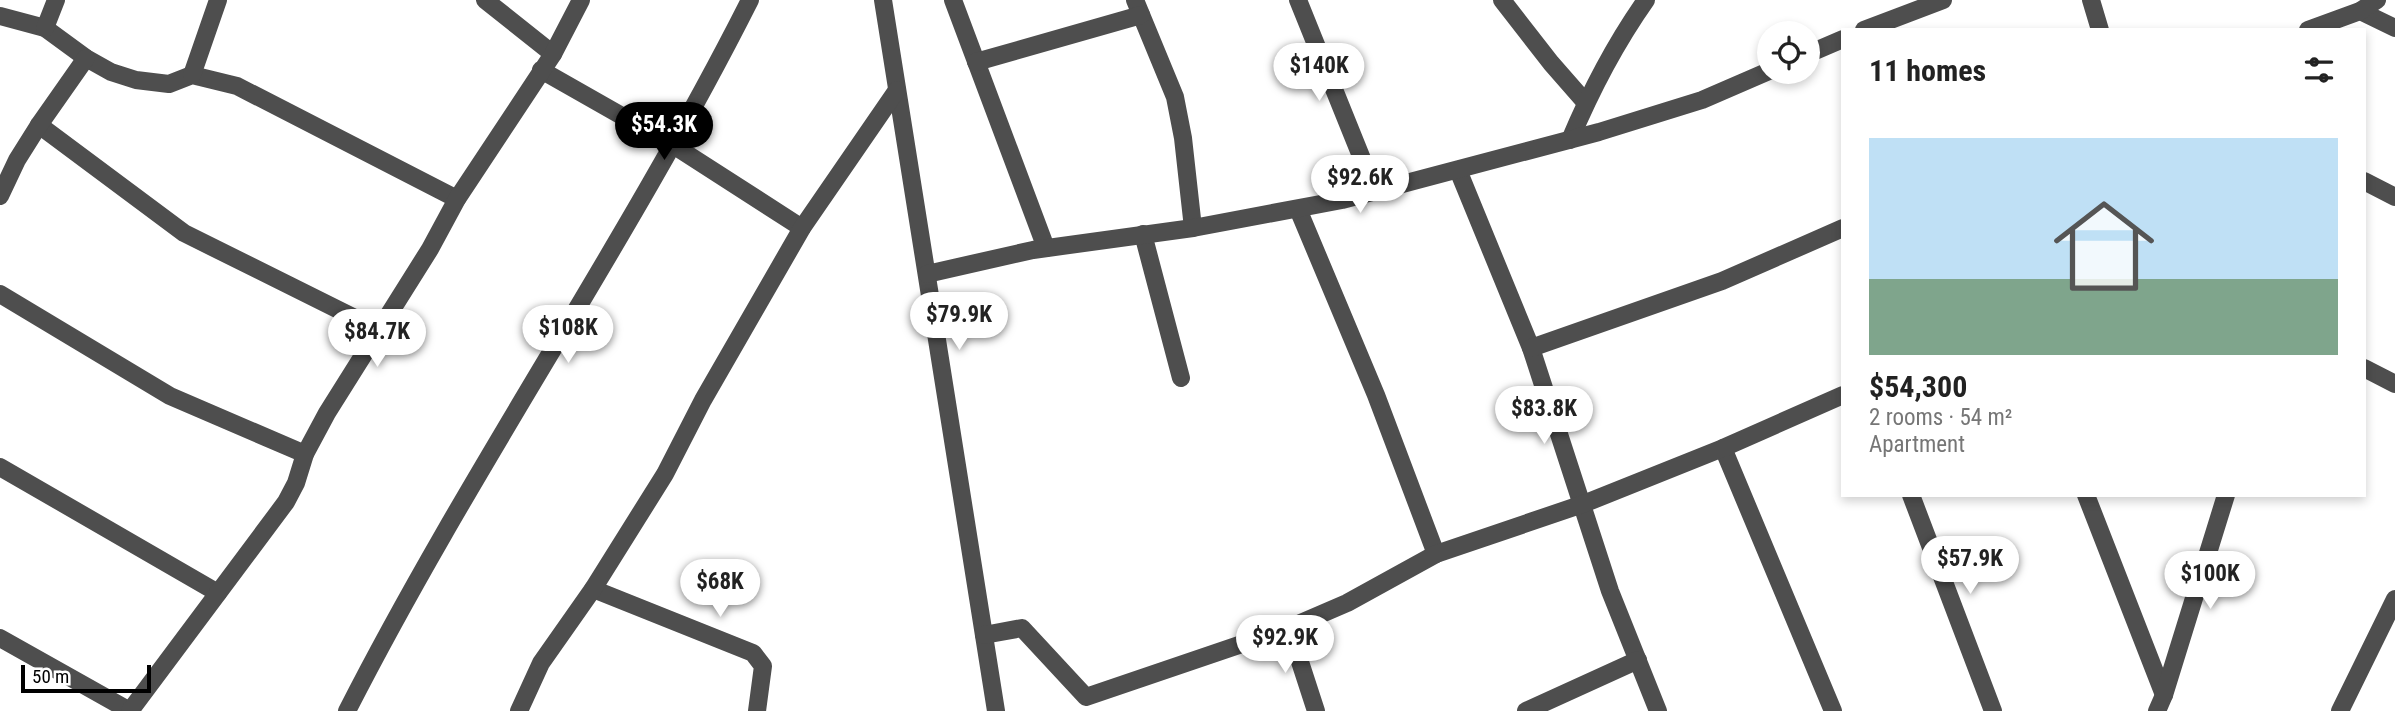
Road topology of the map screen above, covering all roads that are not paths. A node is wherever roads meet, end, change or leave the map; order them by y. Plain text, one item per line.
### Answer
1 (56, 0) edge
2 (218, 0) edge
3 (485, 0) edge
4 (581, 0) edge
5 (750, 0) edge
6 (883, 0) edge
7 (953, 0) edge
8 (1298, 0) edge
9 (1502, 0) edge
10 (1646, 0) edge
11 (1943, 0) edge
12 (2091, 0) edge
13 (2377, 0) edge
14 (1138, 7) edge
15 (2360, 11) junction
16 (0, 16) edge
17 (45, 28) junction
18 (1869, 28) edge
19 (2099, 28) edge
20 (2313, 28) edge
21 (2395, 28) edge
22 (1841, 40) edge
23 (1820, 49) edge
24 (554, 54) junction
25 (86, 58) junction
26 (976, 62) junction
27 (541, 70) junction
28 (192, 75) junction
29 (1757, 76) edge
30 (897, 90) junction
31 (1586, 103) junction
32 (39, 125) junction
33 (1570, 140) junction
34 (673, 145) junction
35 (1458, 170) junction
36 (2366, 182) edge
37 (1375, 191) junction
38 (0, 196) edge
39 (2395, 197) edge
40 (457, 200) junction
41 (1298, 209) junction
42 (802, 228) junction
43 (1193, 228) junction
44 (1841, 229) edge
45 (1143, 234) junction
46 (1046, 248) junction
47 (927, 274) junction
48 (0, 294) edge
49 (379, 330) junction
50 (1531, 348) junction
51 (2366, 369) edge
52 (1181, 378) dead end
53 (2395, 384) edge
54 (1841, 396) edge
55 (1723, 448) junction
56 (305, 454) junction
57 (0, 467) edge
58 (1912, 497) edge
59 (2087, 497) edge
60 (2225, 497) edge
61 (1583, 504) junction
62 (1436, 554) junction
63 (593, 589) junction
64 (218, 593) junction
65 (2395, 599) edge
66 (1289, 628) junction
67 (984, 635) junction
68 (0, 638) edge
69 (1637, 660) junction
70 (2160, 703) edge
71 (130, 711) edge
72 (347, 711) edge
73 (519, 711) edge
74 (757, 711) edge
75 (996, 711) edge
76 (1317, 711) edge
77 (1526, 711) edge
78 (1658, 711) edge
79 (1833, 711) edge
80 (1993, 711) edge
81 (2340, 711) edge

1 - 17 street
2 - 28 street
3 - 24 street
4 - 24 street
5 - 34 street
6 - 30 street
7 - 26 street
8 - 37 street
9 - 31 street
10 - 31 street
11 - 18 street
12 - 19 street
13 - 15 street
14 - 26 street
14 - 43 street
15 - 20 street
15 - 21 street
16 - 17 street
17 - 25 street
22 - 23 street
24 - 27 street
25 - 28 street
25 - 32 street
26 - 46 street
27 - 34 street
27 - 40 street
28 - 40 street
29 - 33 street
30 - 42 street
30 - 47 street
31 - 33 street
32 - 38 street
32 - 49 street
33 - 35 street
34 - 42 street
34 - 72 street
35 - 37 street
35 - 50 street
36 - 39 street
37 - 41 street
40 - 49 street
41 - 43 street
41 - 62 street
42 - 63 street
43 - 45 street
44 - 50 street
45 - 46 street
45 - 52 street
46 - 47 street
47 - 67 street
48 - 56 street
49 - 56 street
50 - 61 street
51 - 53 street
54 - 55 street
55 - 61 street
55 - 79 street
56 - 64 street
57 - 64 street
58 - 80 street
59 - 70 street
60 - 70 street
61 - 62 street
61 - 69 street
62 - 66 street
63 - 73 street
63 - 74 street
64 - 71 street
65 - 81 street
66 - 67 street
66 - 76 street
67 - 75 street
68 - 71 street
69 - 77 street
69 - 78 street

